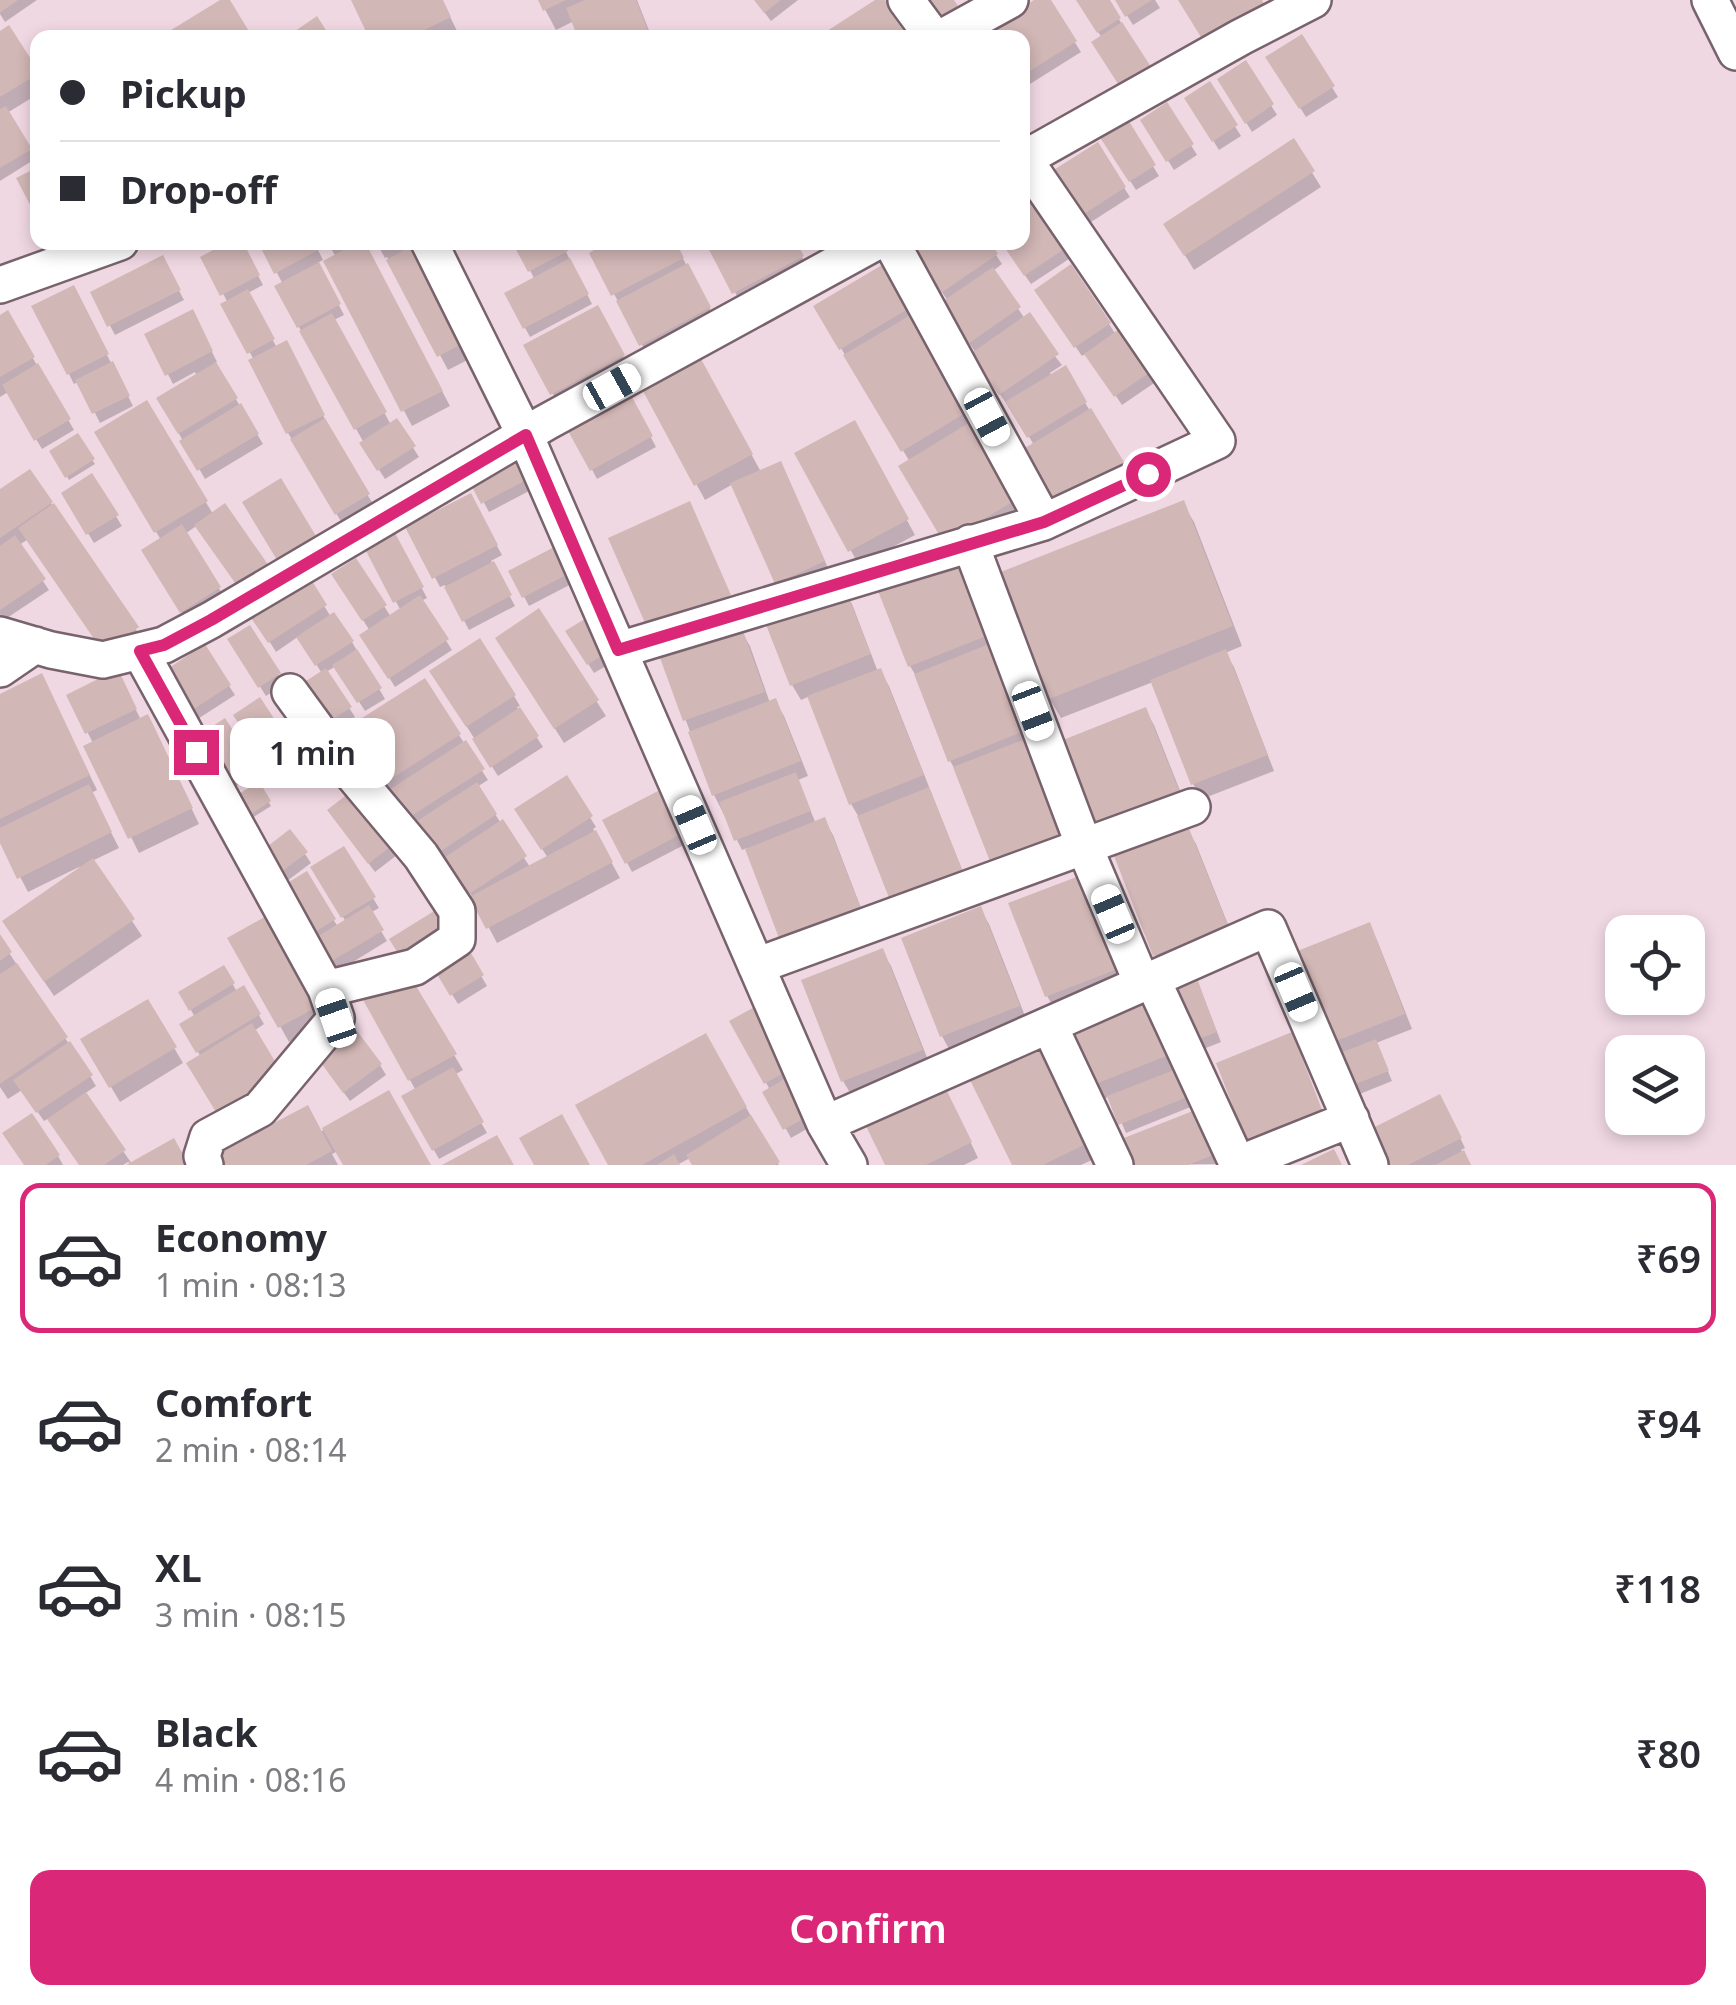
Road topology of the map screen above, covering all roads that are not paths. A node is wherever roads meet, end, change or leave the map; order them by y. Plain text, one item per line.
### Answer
1 (906, 0) edge
2 (1010, 0) edge
3 (1312, 0) edge
4 (1710, 0) edge
5 (930, 30) edge
6 (952, 30) edge
7 (1736, 52) edge
8 (1030, 154) edge
9 (1030, 168) edge
10 (98, 250) edge
11 (433, 250) edge
12 (861, 250) edge
13 (895, 250) edge
14 (0, 285) edge
15 (526, 435) junction
16 (1044, 522) junction
17 (970, 543) junction
18 (0, 635) edge
19 (35, 645) junction
20 (618, 650) junction
21 (140, 651) junction
22 (0, 669) edge
23 (290, 692) dead end
24 (1192, 806) dead end
25 (1084, 846) junction
26 (756, 966) junction
27 (1147, 981) junction
28 (326, 990) junction
29 (1049, 1025) junction
30 (1351, 1120) junction
31 (833, 1151) edge
32 (204, 1165) edge
33 (1115, 1165) edge
34 (1237, 1165) edge
35 (1370, 1165) edge

1 - 5 street
2 - 6 street
3 - 8 street
4 - 7 street
9 - 16 street
10 - 14 street
11 - 15 street
12 - 15 street
13 - 16 street
15 - 20 street
15 - 21 street
16 - 17 street
17 - 20 street
17 - 25 street
18 - 19 street
19 - 21 street
19 - 22 street
20 - 26 street
21 - 28 street
23 - 28 street
24 - 25 street
25 - 26 street
25 - 27 street
26 - 31 street
27 - 29 street
27 - 30 street
27 - 34 street
28 - 32 street
29 - 31 street
29 - 33 street
30 - 34 street
30 - 35 street

